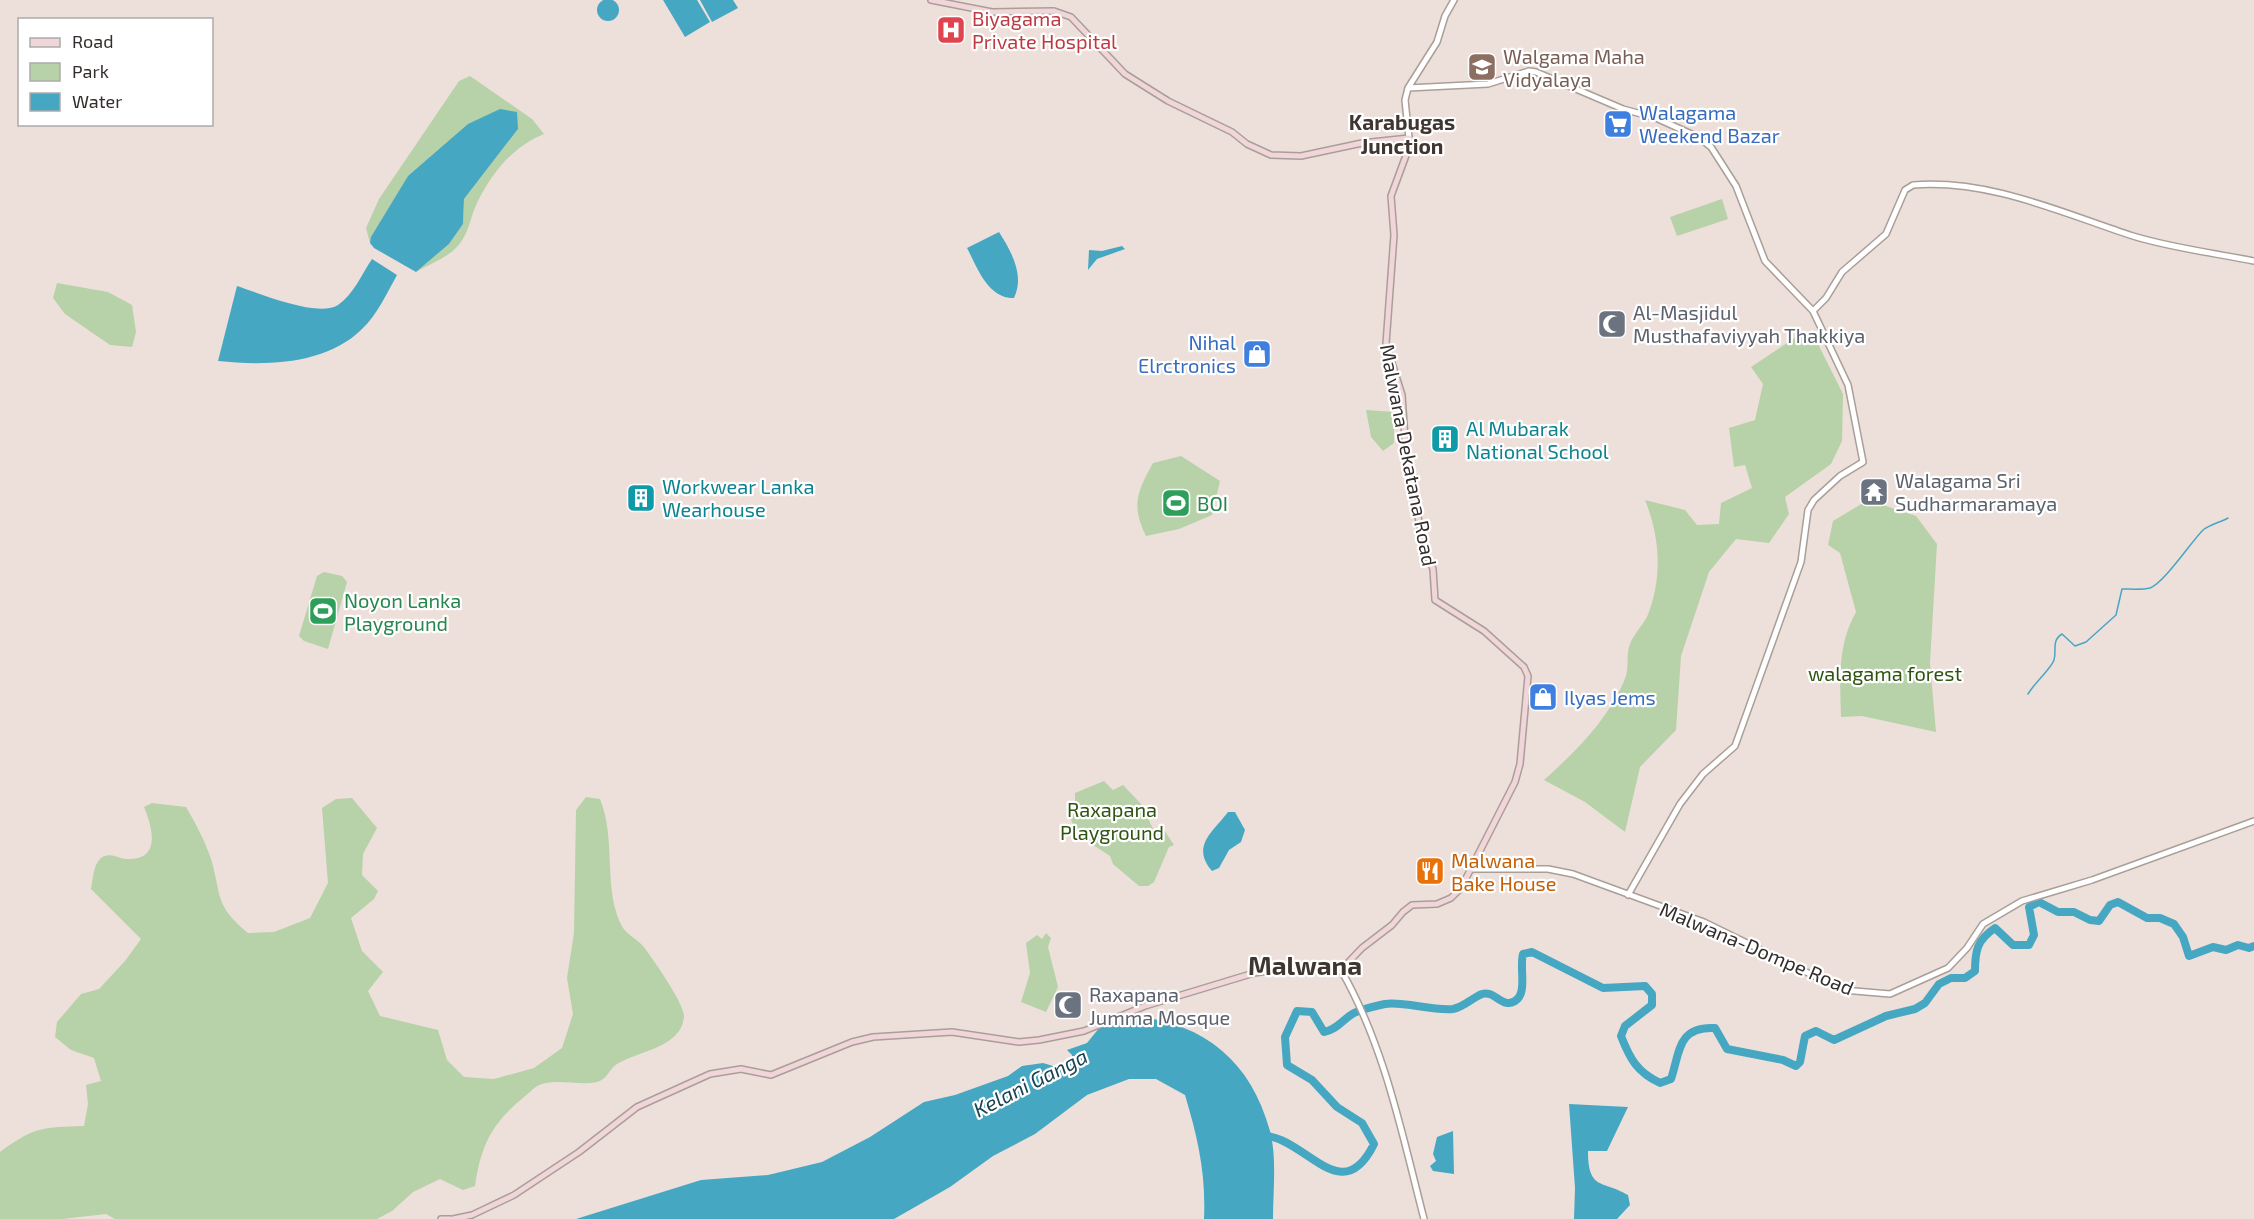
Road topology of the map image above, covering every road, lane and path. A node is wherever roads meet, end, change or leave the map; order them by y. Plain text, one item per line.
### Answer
1 (931, 0) edge
2 (1454, 0) edge
3 (1408, 88) junction
4 (1409, 138) junction
5 (2254, 261) edge
6 (1813, 310) junction
7 (2254, 821) edge
8 (1472, 869) junction
9 (1628, 895) junction
10 (1341, 970) junction
11 (441, 1219) edge
12 (452, 1219) edge
13 (1424, 1219) edge

1 - 4 main road
2 - 3 street
3 - 4 street, Malwana Dekatana Road
3 - 6 street
4 - 8 main road, Malwana Dekatana Road
5 - 6 street
6 - 9 street
7 - 9 street, Malwana-Dompe Road
8 - 9 street, Malwana-Dompe Road
8 - 10 main road, Malwana Dekatana Road
10 - 12 main road
10 - 13 street
11 - 12 main road

